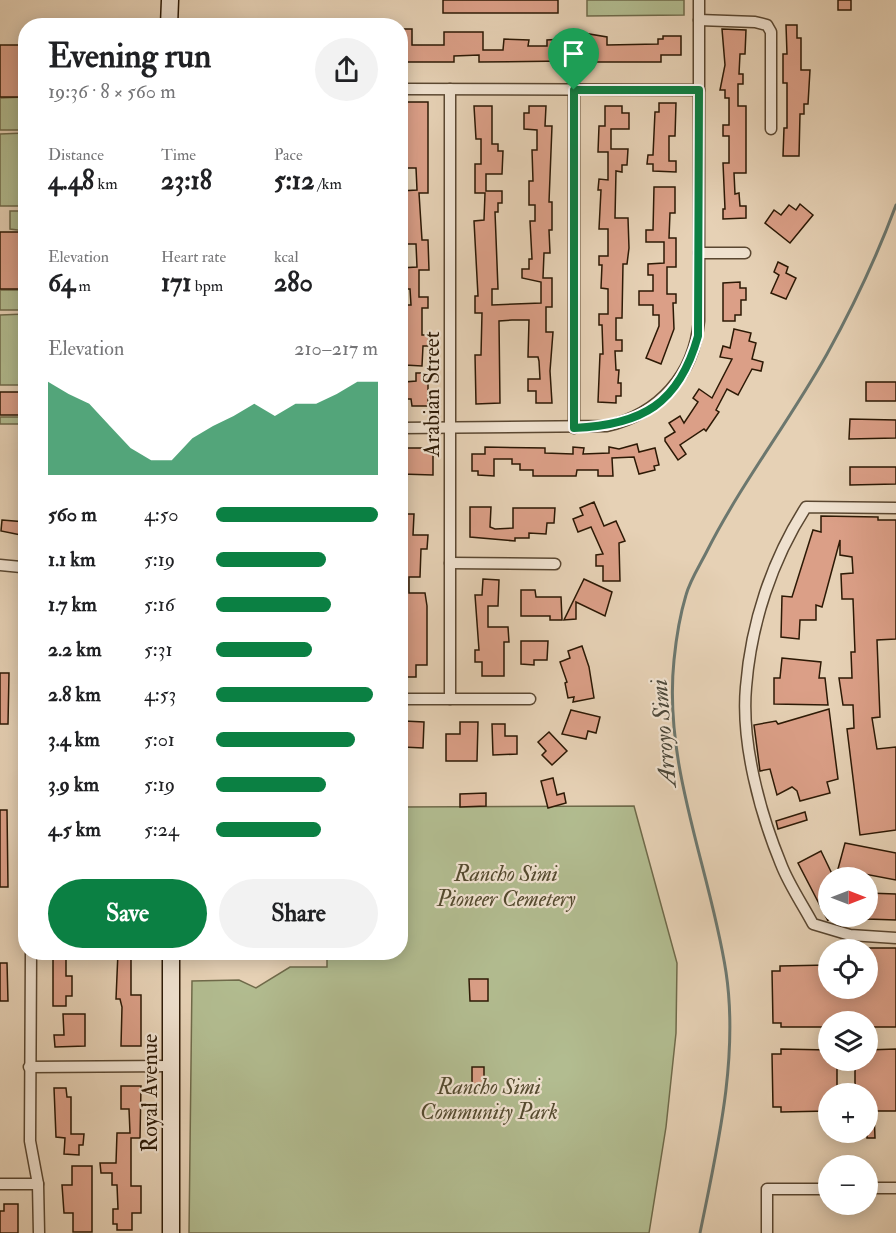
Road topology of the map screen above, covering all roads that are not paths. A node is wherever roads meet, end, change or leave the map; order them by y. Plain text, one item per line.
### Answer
1 (170, 0) edge
2 (699, 0) edge
3 (170, 18) edge
4 (699, 20) junction
5 (408, 89) edge
6 (450, 89) junction
7 (574, 90) junction
8 (699, 90) junction
9 (771, 129) dead end
10 (699, 253) junction
11 (745, 253) dead end
12 (408, 428) edge
13 (450, 428) junction
14 (574, 428) junction
15 (896, 508) edge
16 (450, 563) junction
17 (555, 564) dead end
18 (0, 565) edge
19 (18, 567) edge
20 (408, 699) edge
21 (450, 699) junction
22 (530, 699) dead end
23 (896, 938) edge
24 (31, 960) edge
25 (171, 960) edge
26 (171, 1066) junction
27 (29, 1067) junction
28 (0, 1184) edge
29 (38, 1184) junction
30 (878, 1188) edge
31 (896, 1188) edge
32 (818, 1189) edge
33 (39, 1233) edge
34 (171, 1233) edge
35 (767, 1233) edge

1 - 3 main road
2 - 4 street
4 - 8 street
4 - 9 street
5 - 6 street
6 - 7 street
6 - 13 street, Arabian Street
7 - 8 street
7 - 14 street
8 - 10 street
10 - 11 street
10 - 14 street
12 - 13 street
13 - 14 street
13 - 16 street, Arabian Street
15 - 23 street
16 - 17 street
16 - 21 street, Arabian Street
18 - 19 street
20 - 21 street
21 - 22 street
24 - 27 street
25 - 26 main road, Royal Avenue
26 - 27 street
26 - 34 main road, Royal Avenue
27 - 29 street
28 - 29 street
29 - 33 street
30 - 31 street
32 - 35 street

